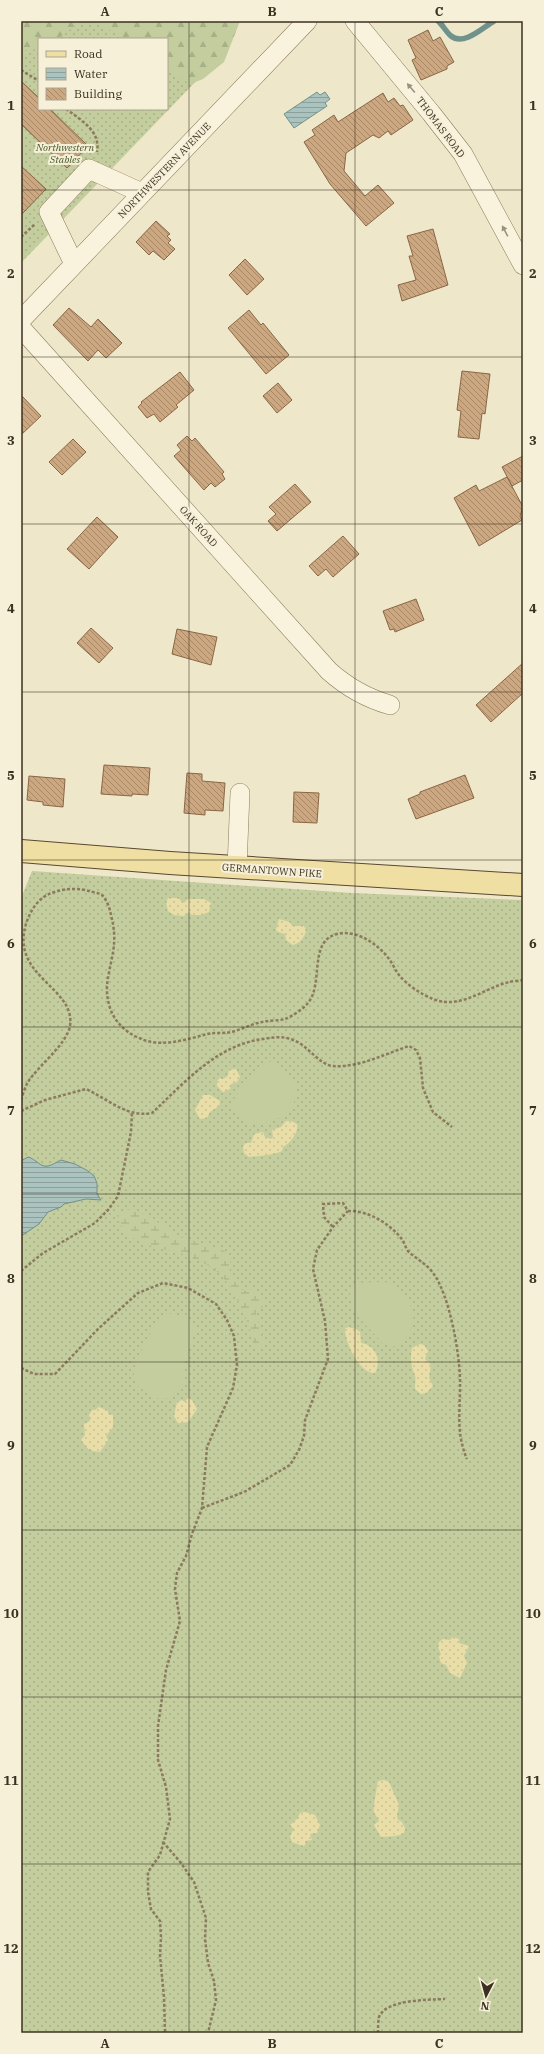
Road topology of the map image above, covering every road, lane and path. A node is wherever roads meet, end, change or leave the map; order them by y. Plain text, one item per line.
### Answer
1 (307, 21) edge
2 (355, 21) edge
3 (21, 70) edge
4 (38, 80) edge
5 (67, 110) edge
6 (89, 169) junction
7 (142, 193) junction
8 (74, 264) junction
9 (523, 265) edge
10 (21, 320) edge
11 (21, 328) edge
12 (390, 705) dead end
13 (240, 794) dead end
14 (21, 851) edge
15 (237, 868) junction
16 (523, 885) edge
17 (523, 980) edge
18 (21, 1100) edge
19 (21, 1111) edge
20 (132, 1113) junction
21 (452, 1127) dead end
22 (348, 1211) junction
23 (333, 1227) junction
24 (21, 1271) edge
25 (21, 1368) edge
26 (467, 1459) dead end
27 (202, 1508) junction
28 (163, 1842) junction
29 (445, 1999) dead end
30 (165, 2033) edge
31 (208, 2033) edge
32 (378, 2033) edge

1 - 7 street, NORTHWESTERN AVENUE
9 -> 2 street, THOMAS ROAD
3 - 4 path
5 - 6 path
6 - 7 street
6 - 8 street
7 - 8 street, NORTHWESTERN AVENUE
8 - 10 street, NORTHWESTERN AVENUE
11 - 12 street, OAK ROAD
13 - 15 street
14 - 15 main road, GERMANTOWN PIKE
15 - 16 main road, GERMANTOWN PIKE
17 - 18 path
19 - 20 path
20 - 21 path
20 - 24 path
22 - 23 path
22 - 23 path
22 - 26 path
23 - 27 path
25 - 27 path
27 - 28 path
28 - 30 path
28 - 31 path
29 - 32 path

